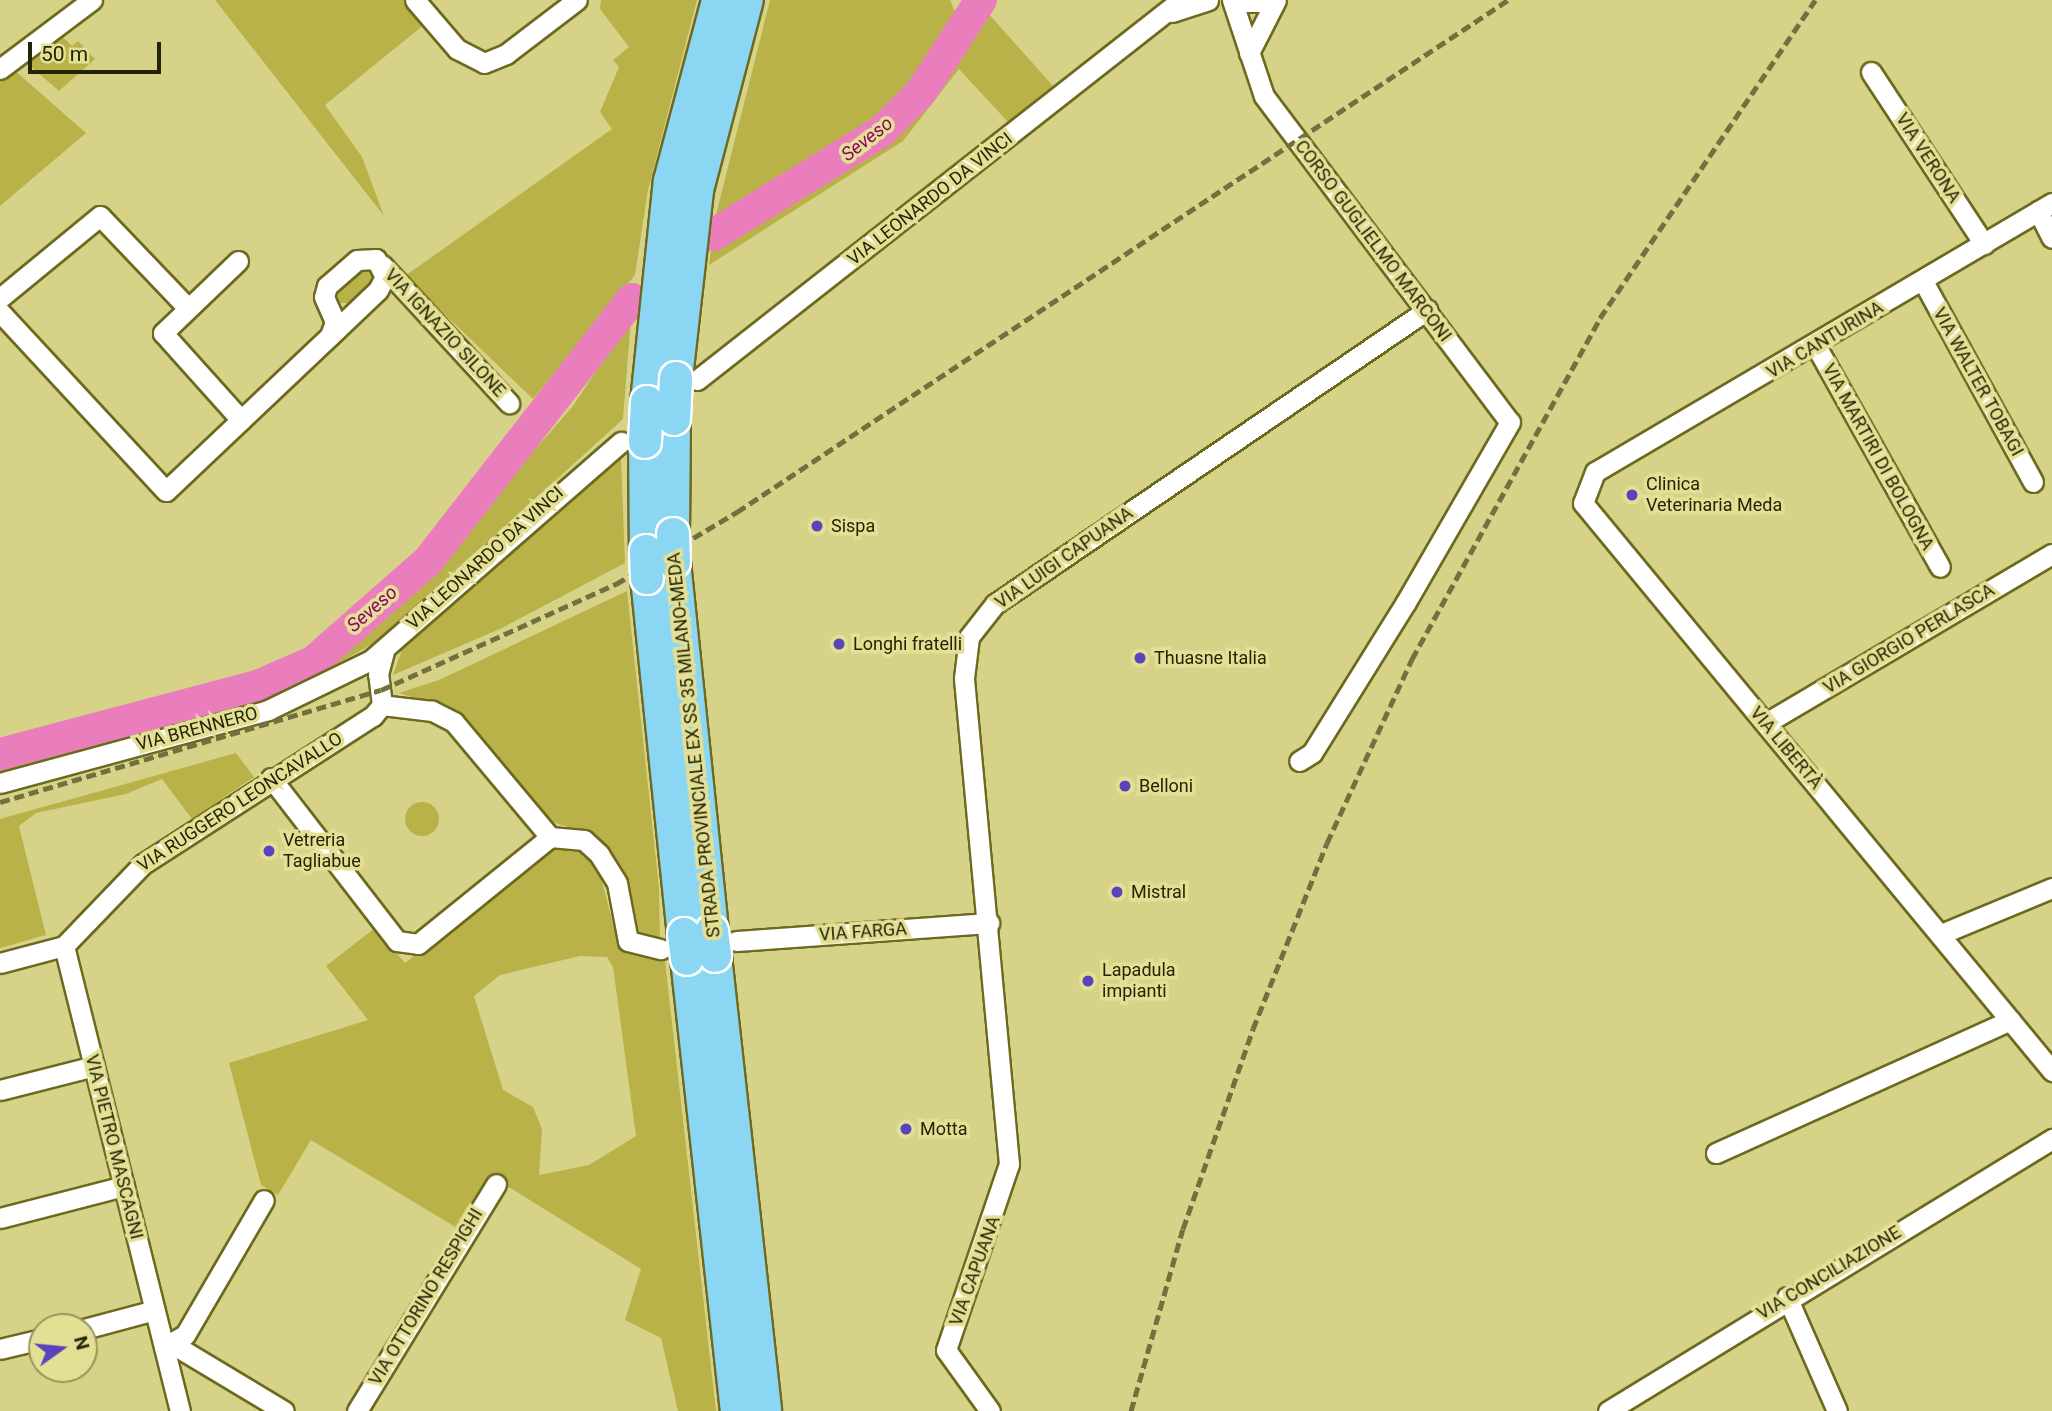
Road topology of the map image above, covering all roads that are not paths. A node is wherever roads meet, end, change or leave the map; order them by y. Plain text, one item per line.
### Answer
1 (92, 0) edge
2 (415, 0) edge
3 (577, 0) edge
4 (718, 0) edge
5 (747, 0) edge
6 (1208, 0) edge
7 (1235, 0) edge
8 (1275, 0) edge
9 (1170, 8) edge
10 (1249, 53) junction
11 (0, 69) edge
12 (1871, 72) dead end
13 (2045, 207) edge
14 (2052, 238) edge
15 (1984, 244) junction
16 (238, 261) dead end
17 (381, 264) junction
18 (1923, 281) junction
19 (0, 298) edge
20 (187, 307) junction
21 (1427, 310) junction
22 (0, 312) edge
23 (330, 336) junction
24 (1816, 346) junction
25 (686, 379) junction
26 (509, 403) dead end
27 (241, 420) junction
28 (633, 442) junction
29 (1595, 472) joint
30 (2033, 482) dead end
31 (2052, 554) edge
32 (660, 556) junction
33 (1940, 567) dead end
34 (384, 651) junction
35 (382, 705) junction
36 (1766, 723) junction
37 (1299, 761) dead end
38 (271, 778) junction
39 (0, 783) edge
40 (550, 837) junction
41 (2052, 888) edge
42 (989, 923) junction
43 (1941, 934) junction
44 (699, 945) junction
45 (64, 946) junction
46 (0, 963) edge
47 (2010, 1020) junction
48 (94, 1066) junction
49 (2052, 1072) edge
50 (0, 1090) edge
51 (1008, 1117) joint
52 (2052, 1139) edge
53 (1716, 1153) dead end
54 (496, 1184) dead end
55 (124, 1186) junction
56 (264, 1200) dead end
57 (0, 1218) edge
58 (1787, 1297) junction
59 (155, 1310) junction
60 (98, 1325) edge
61 (28, 1342) edge
62 (169, 1346) junction
63 (0, 1349) edge
64 (180, 1411) edge
65 (284, 1411) edge
66 (357, 1411) edge
67 (737, 1411) edge
68 (765, 1411) edge
69 (990, 1411) edge
70 (1608, 1411) edge
71 (1837, 1411) edge

1 - 11 street
2 - 3 street
4 - 28 highway, STRADA PROVINCIALE EX SS 35 MILANO-MEDA, bridge
5 - 25 highway, STRADA PROVINCIALE EX SS 35 MILANO-MEDA
6 - 9 street
7 - 8 street
7 - 10 street, CORSO GUGLIELMO MARCONI
8 - 10 street
9 - 25 street, VIA LEONARDO DA VINCI
10 - 21 street, CORSO GUGLIELMO MARCONI
12 - 15 street, VIA VERONA
13 - 14 street
13 - 15 street, VIA CANTURINA
15 - 18 street, VIA CANTURINA
16 - 20 street
17 - 23 street
17 - 23 street
17 - 26 street, VIA IGNAZIO SILONE
18 - 24 street, VIA CANTURINA
18 - 30 street, VIA WALTER TOBAGI
19 - 20 street
20 - 27 street
21 - 37 street, CORSO GUGLIELMO MARCONI
21 - 42 street, VIA LUIGI CAPUANA
22 - 27 street
23 - 27 street
24 - 29 street, VIA CANTURINA
24 - 33 street, VIA MARTIRI DI BOLOGNA
25 - 32 highway, STRADA PROVINCIALE EX SS 35 MILANO-MEDA, bridge
28 - 32 highway, STRADA PROVINCIALE EX SS 35 MILANO-MEDA
28 - 34 street, VIA LEONARDO DA VINCI
29 - 36 street, VIA LIBERTÀ
31 - 36 street, VIA GIORGIO PERLASCA
32 - 44 highway, STRADA PROVINCIALE EX SS 35 MILANO-MEDA
34 - 35 street
34 - 39 street, VIA BRENNERO
35 - 38 street, VIA RUGGERO LEONCAVALLO
35 - 40 street
36 - 43 street, VIA LIBERTÀ
38 - 40 street
38 - 45 street, VIA RUGGERO LEONCAVALLO
40 - 44 street, VIA FARGA
41 - 43 street
42 - 44 street, VIA FARGA
42 - 51 street, VIA LUIGI CAPUANA
43 - 47 street, VIA LIBERTÀ
44 - 67 highway, STRADA PROVINCIALE EX SS 35 MILANO-MEDA
44 - 68 highway, STRADA PROVINCIALE EX SS 35 MILANO-MEDA
45 - 46 street
45 - 48 street, VIA PIETRO MASCAGNI
47 - 49 street, VIA LIBERTÀ
47 - 53 street
48 - 50 street
48 - 55 street, VIA PIETRO MASCAGNI
51 - 69 street, VIA CAPUANA
52 - 58 street, VIA CONCILIAZIONE
54 - 66 street, VIA OTTORINO RESPIGHI
55 - 57 street
55 - 59 street, VIA PIETRO MASCAGNI
56 - 62 street
58 - 70 street, VIA CONCILIAZIONE
58 - 71 street
59 - 60 street
59 - 62 street, VIA PIETRO MASCAGNI
61 - 63 street
62 - 64 street, VIA PIETRO MASCAGNI
62 - 65 street

